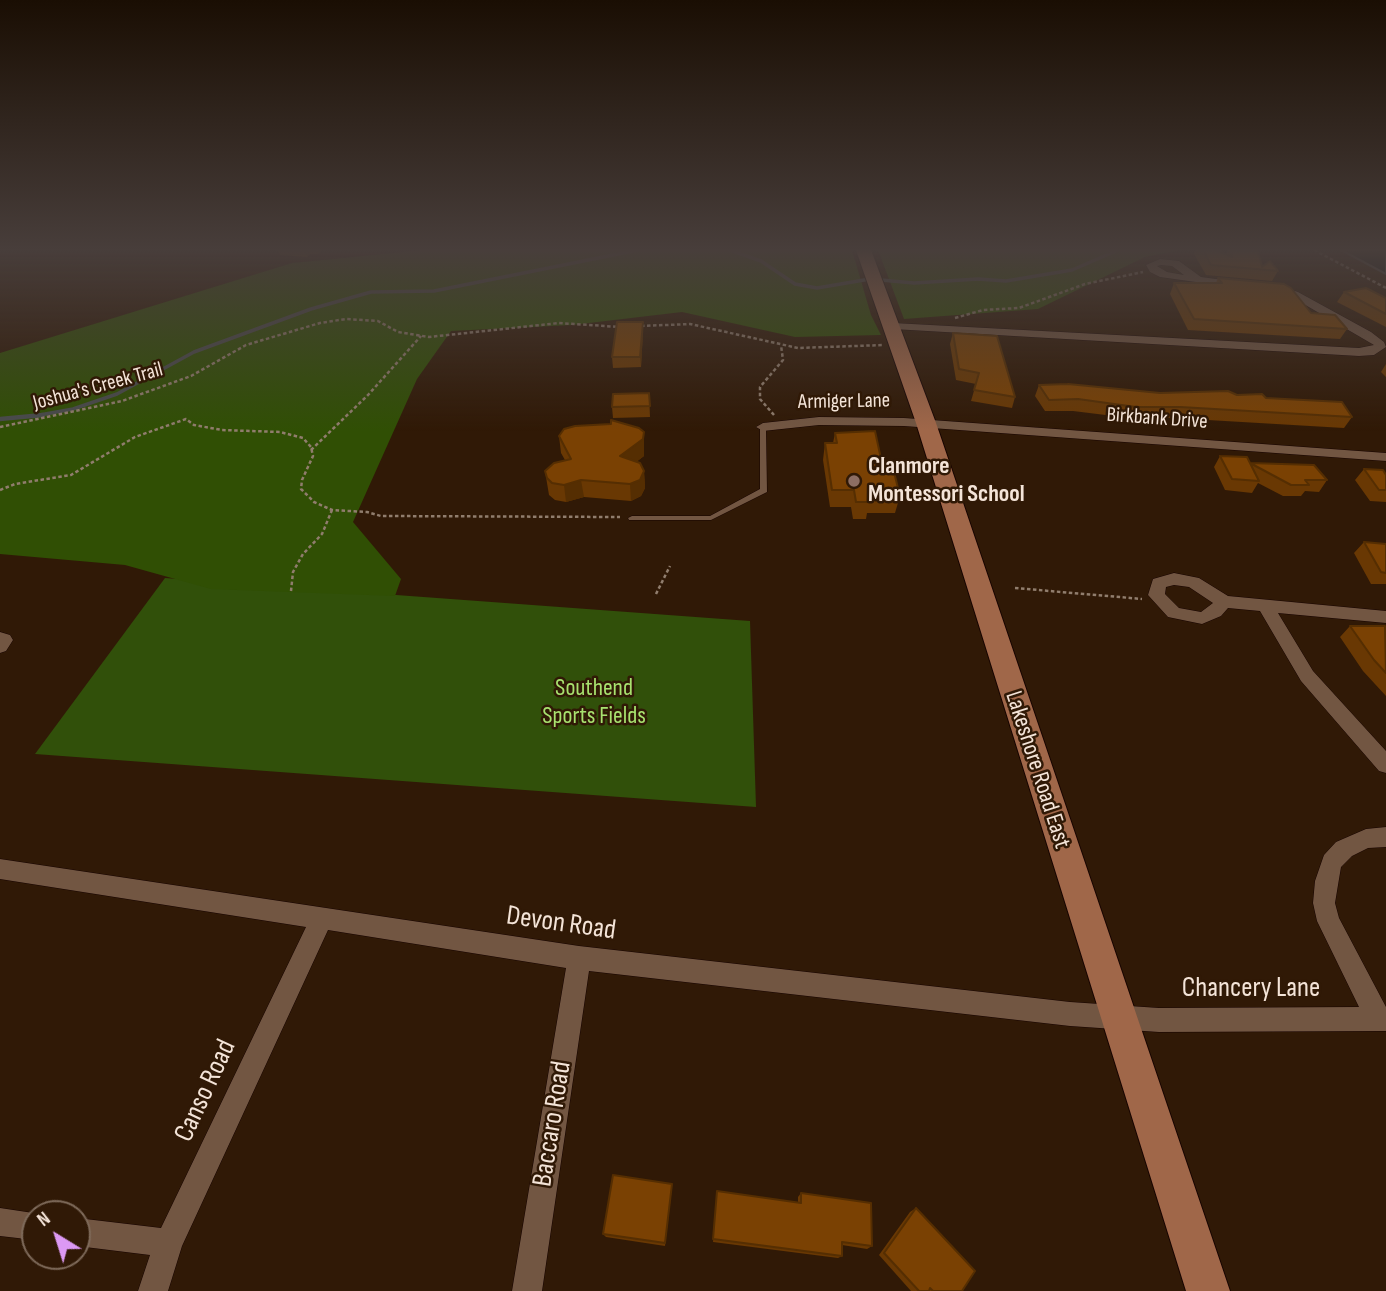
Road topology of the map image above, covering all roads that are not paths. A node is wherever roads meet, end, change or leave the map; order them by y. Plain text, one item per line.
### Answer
1 (886, 310) edge
2 (1323, 310) edge
3 (896, 335) junction
4 (926, 423) junction
5 (763, 427) joint
6 (1386, 457) edge
7 (632, 518) road end
8 (1224, 602) dead end
9 (1266, 607) junction
10 (1386, 618) edge
11 (0, 638) edge
12 (0, 646) edge
13 (1386, 765) edge
14 (1386, 836) edge
15 (0, 869) edge
16 (321, 920) junction
17 (579, 958) junction
18 (1117, 1016) junction
19 (1382, 1019) edge
20 (0, 1222) edge
21 (21, 1224) edge
22 (91, 1233) edge
23 (169, 1243) junction
24 (153, 1291) edge
25 (527, 1291) edge
26 (1208, 1291) edge

1 - 3 main road, Lakeshore Road East
2 - 3 street
3 - 4 main road, Lakeshore Road East
4 - 5 street, Armiger Lane
4 - 6 street, Birkbank Drive
4 - 18 main road, Lakeshore Road East
5 - 7 lane
8 - 9 street
9 - 10 street
9 - 13 street
11 - 12 street
14 - 19 street
15 - 16 street, Devon Road
16 - 17 street, Devon Road
16 - 23 street, Canso Road
17 - 18 street, Devon Road
17 - 25 street, Baccaro Road
18 - 19 street, Chancery Lane
18 - 26 main road, Lakeshore Road East
20 - 21 street
22 - 23 street
23 - 24 street, Canso Road

